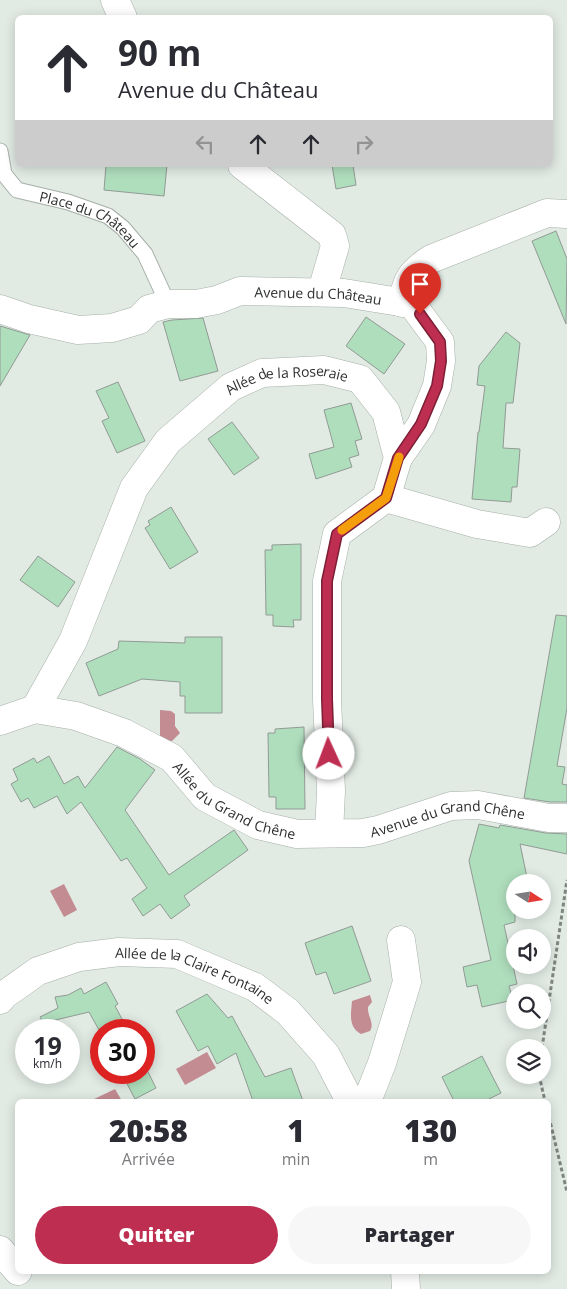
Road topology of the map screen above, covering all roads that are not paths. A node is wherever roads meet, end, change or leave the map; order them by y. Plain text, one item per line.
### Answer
1 (115, 0) edge
2 (122, 15) edge
3 (0, 151) edge
4 (245, 167) edge
5 (567, 214) edge
6 (322, 291) junction
7 (402, 303) junction
8 (168, 304) junction
9 (0, 309) edge
10 (398, 458) junction
11 (386, 498) junction
12 (546, 522) dead end
13 (35, 709) junction
14 (0, 721) edge
15 (567, 818) edge
16 (329, 833) junction
17 (400, 940) dead end
18 (0, 1000) edge
19 (349, 1099) edge
20 (368, 1099) edge
21 (0, 1250) edge
22 (15, 1268) edge
23 (20, 1274) edge
24 (405, 1274) edge
25 (32, 1289) edge
26 (406, 1289) edge

1 - 2 street
3 - 8 lane, Place du Château
4 - 6 street
5 - 7 street
6 - 7 street, Avenue du Château
6 - 8 street, Avenue du Château
7 - 10 street, Avenue du Château
8 - 9 street, Avenue du Château
10 - 11 street
10 - 13 street, Allée de la Roseraie
11 - 12 street
11 - 16 street
13 - 14 street
13 - 16 street, Allée du Grand Chêne
15 - 16 street, Avenue du Grand Chêne
17 - 20 street
18 - 19 street, Allée de la Claire Fontaine
21 - 22 street
23 - 25 street
24 - 26 street

